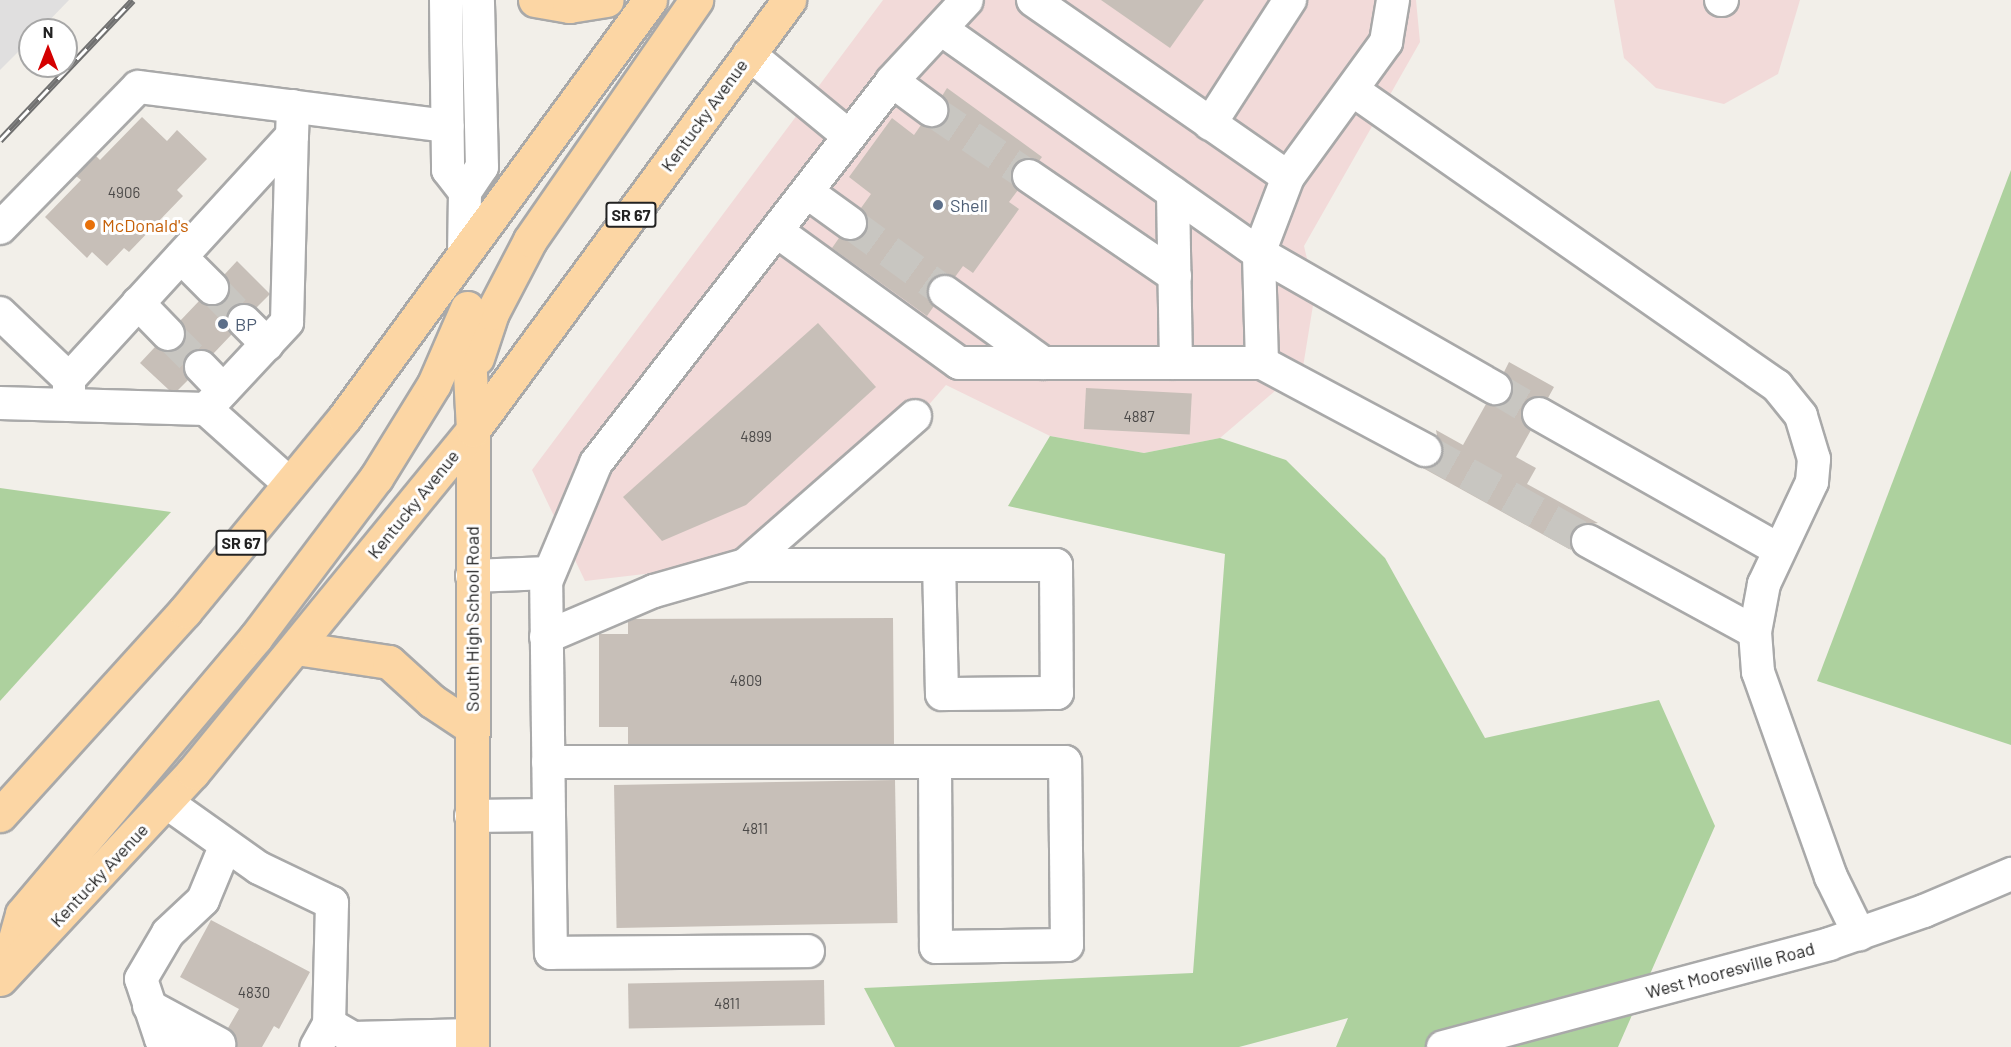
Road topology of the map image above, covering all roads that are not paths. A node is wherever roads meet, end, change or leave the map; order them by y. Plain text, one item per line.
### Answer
1 (446, 0) edge
2 (478, 0) edge
3 (535, 0) edge
4 (607, 0) edge
5 (650, 0) edge
6 (696, 0) edge
7 (789, 0) edge
8 (967, 0) edge
9 (1033, 0) edge
10 (1393, 0) edge
11 (1291, 1) edge
12 (941, 29) junction
13 (749, 54) junction
14 (892, 81) junction
15 (1354, 91) junction
16 (931, 110) tunnel mouth
17 (293, 121) junction
18 (1210, 124) junction
19 (448, 126) junction
20 (849, 136) junction
21 (1029, 176) tunnel mouth
22 (1288, 177) junction
23 (465, 192) junction
24 (807, 192) junction
25 (1173, 193) junction
26 (850, 223) tunnel mouth
27 (0, 228) edge
28 (778, 232) junction
29 (1259, 253) junction
30 (464, 256) junction
31 (181, 257) junction
32 (1175, 276) junction
33 (212, 288) tunnel mouth
34 (945, 292) tunnel mouth
35 (138, 303) junction
36 (467, 308) junction
37 (0, 313) edge
38 (244, 321) tunnel mouth
39 (168, 334) tunnel mouth
40 (267, 344) junction
41 (1043, 363) junction
42 (1176, 363) junction
43 (1262, 363) junction
44 (201, 367) tunnel mouth
45 (471, 387) junction
46 (1495, 388) tunnel mouth
47 (69, 392) junction
48 (215, 400) junction
49 (0, 403) edge
50 (1539, 414) tunnel mouth
51 (915, 416) dead end
52 (473, 430) junction
53 (1425, 450) tunnel mouth
54 (290, 484) junction
55 (1588, 540) tunnel mouth
56 (1779, 550) junction
57 (745, 565) junction
58 (939, 565) junction
59 (549, 573) junction
60 (472, 576) junction
61 (1755, 632) junction
62 (546, 637) junction
63 (296, 648) junction
64 (471, 727) junction
65 (548, 762) junction
66 (935, 762) junction
67 (166, 802) junction
68 (0, 815) edge
69 (549, 815) junction
70 (471, 816) junction
71 (225, 847) junction
72 (2011, 874) edge
73 (1859, 934) junction
74 (808, 951) dead end
75 (3, 976) edge
76 (149, 1006) junction
77 (322, 1035) edge
78 (472, 1041) edge
79 (219, 1044) dead end
80 (175, 1047) edge
81 (1443, 1047) edge

1 - 19 street
2 - 23 street
3 - 4 main road
5 - 30 main road, SR 67
6 - 45 main road
7 - 13 main road, Kentucky Avenue / SR 67
8 - 12 street
9 - 18 street
10 - 15 street
11 - 18 street
12 - 14 street
12 - 25 street
13 - 20 street
13 - 52 main road, Kentucky Avenue / SR 67
14 - 16 street
14 - 20 street
15 - 22 street
15 - 56 street
17 - 19 street
17 - 27 street
17 - 31 street
17 - 40 street
18 - 22 street
19 - 23 street
20 - 24 street
21 - 32 street
22 - 29 street
23 - 30 street, South High School Road
24 - 26 street
24 - 28 street
25 - 29 street
25 - 32 street
28 - 41 street
28 - 59 street
29 - 43 street
29 - 46 street
30 - 36 main road, South High School Road
30 - 54 main road, SR 67
31 - 33 street
31 - 35 street
32 - 42 street
34 - 41 street
35 - 39 street
35 - 47 street
36 - 45 main road, South High School Road
36 - 75 main road
37 - 47 street
38 - 40 street
40 - 48 street
41 - 42 street
42 - 43 street
43 - 53 street
44 - 48 street
45 - 52 main road, South High School Road
47 - 48 street
47 - 49 street
48 - 54 street
50 - 56 street
51 - 57 street
52 - 60 main road, South High School Road
52 - 63 main road, Kentucky Avenue / SR 67
54 - 68 main road, SR 67
55 - 61 street
56 - 61 street
57 - 58 street
57 - 62 street
58 - 58 street
59 - 60 street
59 - 62 street
60 - 64 main road, South High School Road
61 - 73 street
62 - 65 street
63 - 64 main road
63 - 67 main road, Kentucky Avenue / SR 67
64 - 70 main road, South High School Road
65 - 66 street
65 - 69 street
66 - 66 street
67 - 71 street
67 - 75 main road, Kentucky Avenue / SR 67
69 - 70 street
69 - 74 street
70 - 78 main road, South High School Road
71 - 76 street
71 - 77 street
72 - 73 street, West Mooresville Road
73 - 81 street, West Mooresville Road
76 - 79 street
76 - 80 street
77 - 78 street

